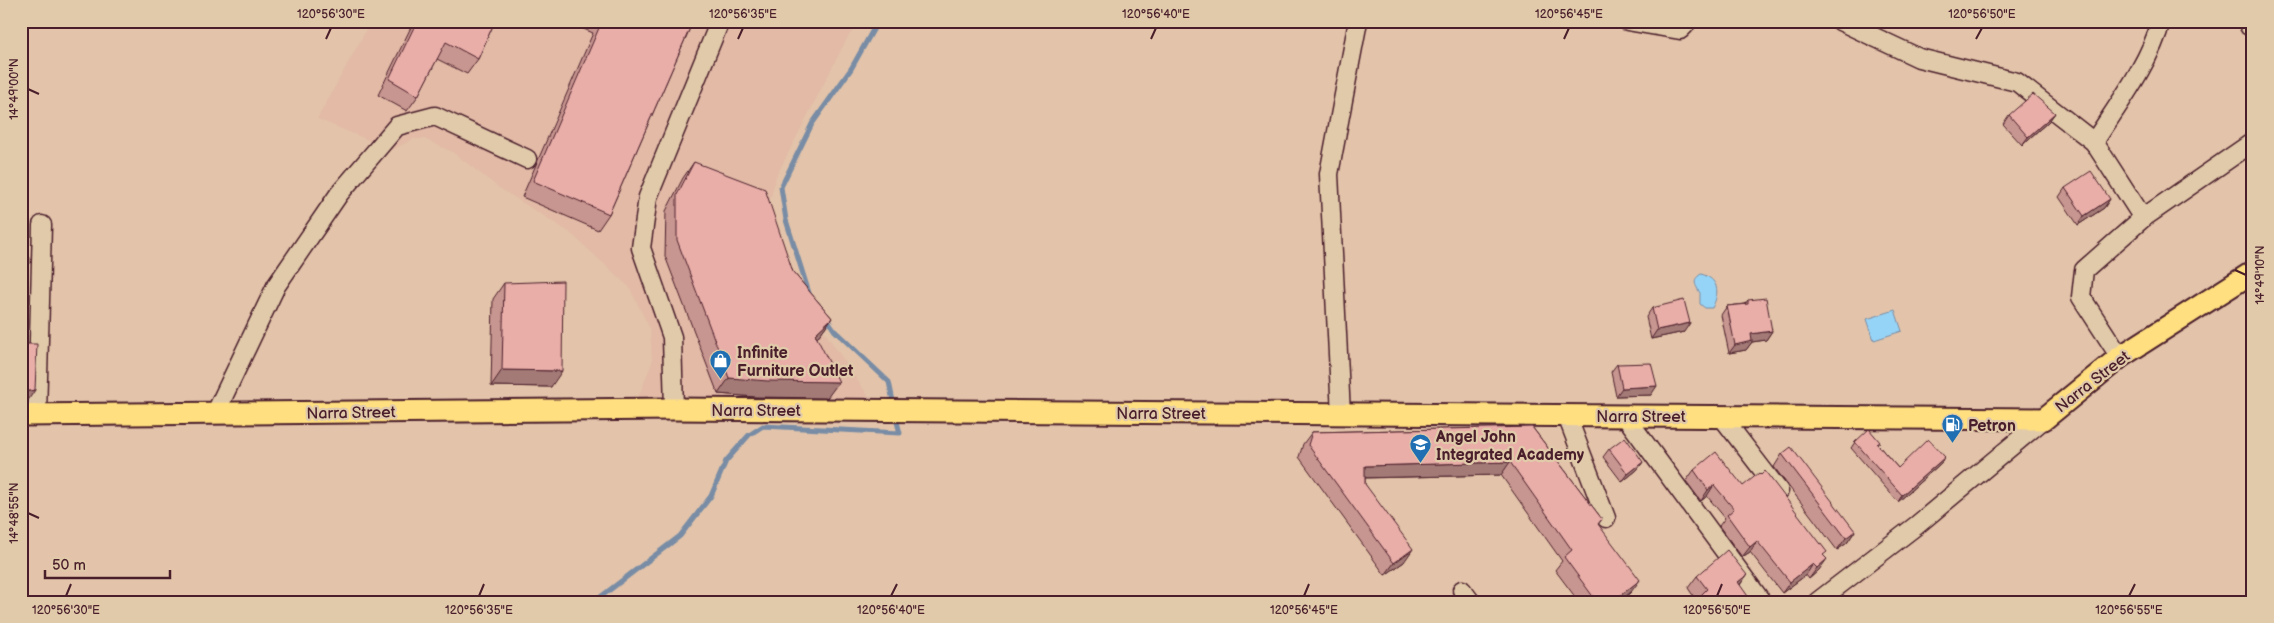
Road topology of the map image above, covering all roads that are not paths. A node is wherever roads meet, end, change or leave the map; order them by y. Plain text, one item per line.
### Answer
1 (720, 21) edge
2 (1358, 21) edge
3 (1627, 21) edge
4 (1686, 21) edge
5 (1840, 21) edge
6 (2161, 21) edge
7 (2094, 142) junction
8 (2253, 142) edge
9 (527, 159) dead end
10 (2143, 218) junction
11 (42, 225) dead end
12 (2253, 272) edge
13 (2120, 357) junction
14 (674, 409) junction
15 (215, 414) junction
16 (1341, 414) junction
17 (29, 415) edge
18 (1567, 416) junction
19 (1625, 416) junction
20 (1722, 417) junction
21 (2044, 419) junction
22 (1787, 502) edge
23 (1606, 518) dead end
24 (1762, 602) edge
25 (1817, 602) edge

1 - 14 street
2 - 16 street
3 - 4 street
5 - 7 street
6 - 7 street
7 - 10 street
8 - 10 street
9 - 15 street
10 - 13 street
11 - 17 street
12 - 13 main road, Narra Street
13 - 21 main road, Narra Street
14 - 15 main road, Narra Street
14 - 16 main road, Narra Street
15 - 17 main road, Narra Street
16 - 18 main road, Narra Street
18 - 19 main road, Narra Street
18 - 23 street
19 - 20 main road, Narra Street
19 - 24 street
20 - 21 main road, Narra Street
20 - 22 street
21 - 25 street

